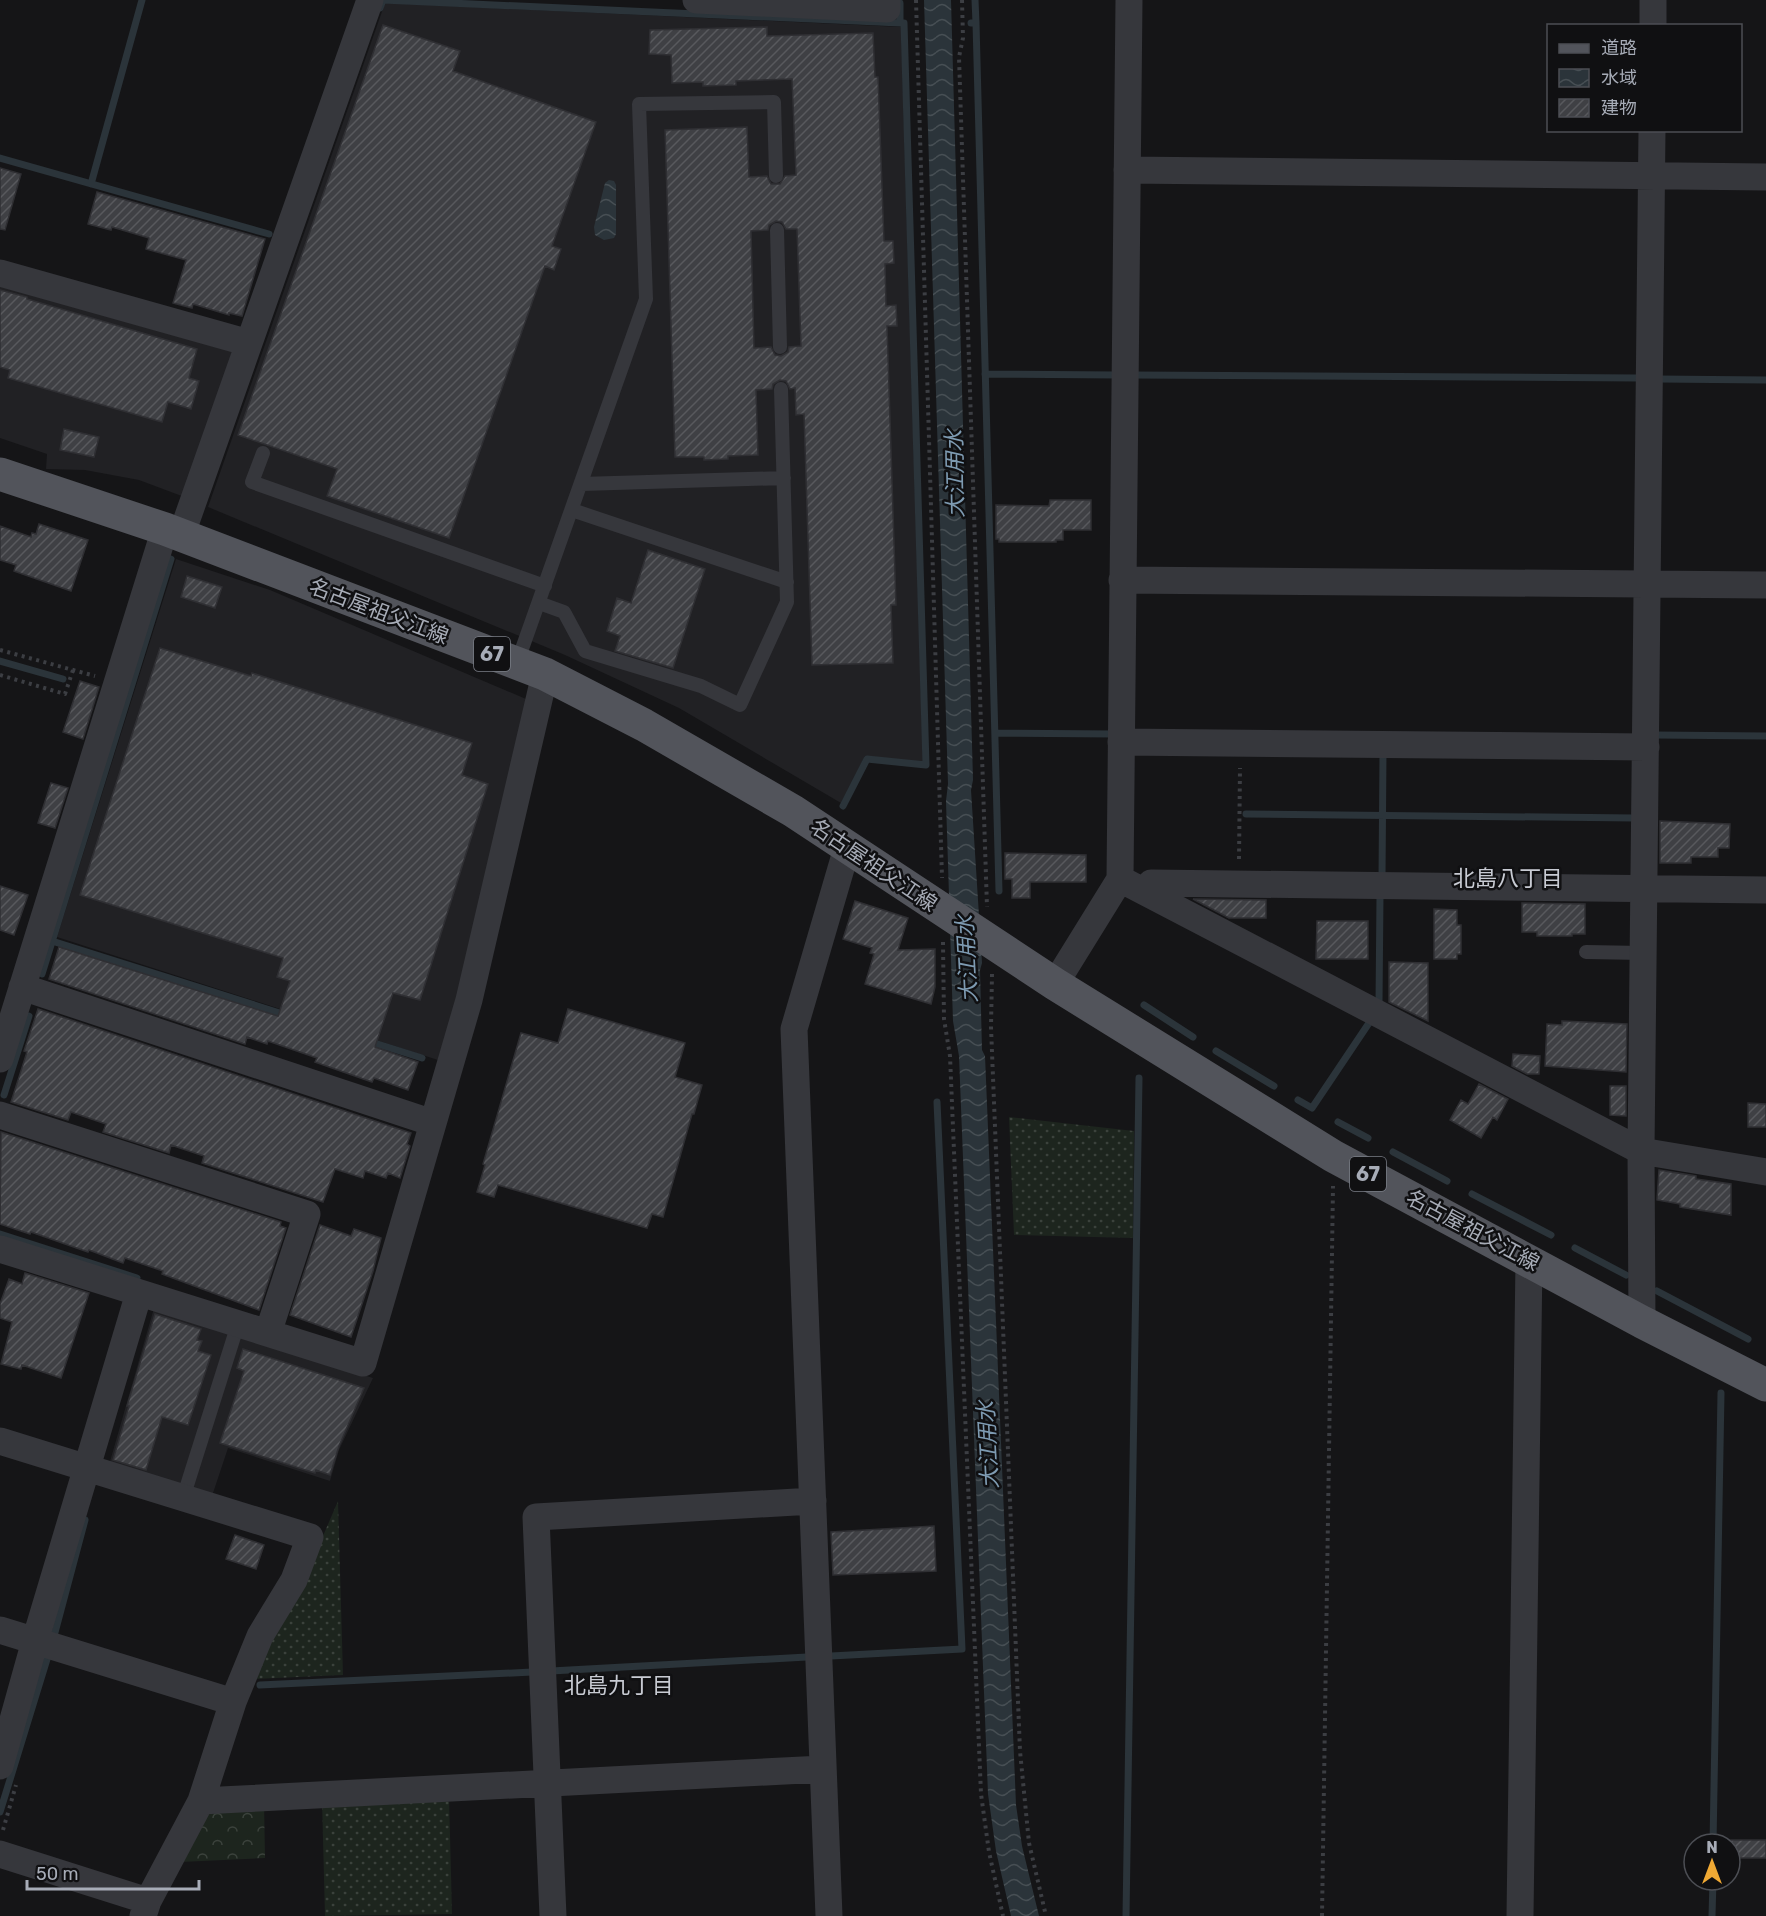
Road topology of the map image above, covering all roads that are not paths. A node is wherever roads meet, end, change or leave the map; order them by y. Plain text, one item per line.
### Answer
1 (370, 0) edge
2 (696, 0) edge
3 (887, 0) edge
4 (1129, 0) edge
5 (1653, 0) edge
6 (1653, 24) edge
7 (1652, 132) edge
8 (1127, 170) junction
9 (776, 176) dead end
10 (1652, 176) junction
11 (1766, 177) edge
12 (777, 230) dead end
13 (0, 273) edge
14 (249, 343) junction
15 (780, 347) dead end
16 (782, 389) dead end
17 (263, 453) dead end
18 (0, 474) edge
19 (784, 478) junction
20 (581, 484) junction
21 (572, 510) junction
22 (173, 532) junction
23 (1122, 580) junction
24 (787, 582) junction
25 (1647, 584) junction
26 (1766, 585) edge
27 (545, 586) junction
28 (539, 603) junction
29 (531, 668) junction
30 (1121, 742) junction
31 (1646, 747) junction
32 (848, 848) junction
33 (1120, 879) junction
34 (1644, 888) junction
35 (1766, 890) edge
36 (1147, 893) junction
37 (1586, 952) dead end
38 (1643, 953) junction
39 (1055, 984) junction
40 (14, 990) edge
41 (0, 1059) edge
42 (0, 1115) edge
43 (433, 1123) junction
44 (1641, 1151) junction
45 (1766, 1172) edge
46 (0, 1249) edge
47 (1529, 1260) junction
48 (139, 1293) junction
49 (1641, 1322) junction
50 (238, 1324) junction
51 (268, 1333) junction
52 (1766, 1385) edge
53 (0, 1441) edge
54 (87, 1468) junction
55 (183, 1498) junction
56 (813, 1501) junction
57 (0, 1630) edge
58 (35, 1641) junction
59 (233, 1702) junction
60 (0, 1766) edge
61 (823, 1769) junction
62 (548, 1783) junction
63 (201, 1801) junction
64 (0, 1854) edge
65 (146, 1908) edge
66 (553, 1916) edge
67 (829, 1916) edge
68 (1520, 1916) edge

1 - 14 street
2 - 3 street
4 - 8 street
5 - 6 street
7 - 10 street
8 - 10 street
8 - 23 street
9 - 20 lane
10 - 11 street
10 - 25 street
12 - 15 lane
13 - 14 street
14 - 22 street
16 - 19 lane
17 - 27 lane
18 - 22 main road, 名古屋祖父江線 / 67
19 - 20 lane
19 - 24 lane
20 - 21 lane
21 - 24 lane
21 - 27 lane
22 - 29 main road, 名古屋祖父江線 / 67
22 - 40 street
23 - 25 street
23 - 30 street
24 - 28 lane
25 - 26 street
25 - 31 street
27 - 28 lane
28 - 29 lane
29 - 32 main road, 名古屋祖父江線 / 67
29 - 43 street
30 - 31 street
30 - 33 street
31 - 34 street
32 - 39 main road, 名古屋祖父江線 / 67
32 - 56 street
33 - 36 street
33 - 39 street
34 - 35 street
34 - 36 street
34 - 38 street
36 - 44 street
37 - 38 lane
38 - 44 street
39 - 47 main road, 名古屋祖父江線 / 67
40 - 41 street
40 - 43 street
42 - 51 street
43 - 51 street
44 - 45 street
44 - 49 street
46 - 48 street
47 - 49 main road, 名古屋祖父江線 / 67
47 - 68 street
48 - 50 street
48 - 54 street
49 - 52 main road, 名古屋祖父江線 / 67
50 - 51 street
50 - 55 lane
53 - 54 street
54 - 55 street
54 - 58 street
55 - 59 street
56 - 61 street
56 - 62 street
57 - 58 street
58 - 59 street
58 - 60 street
59 - 63 street
61 - 62 street
61 - 67 street
62 - 63 street
62 - 66 street
63 - 65 street
64 - 65 street

